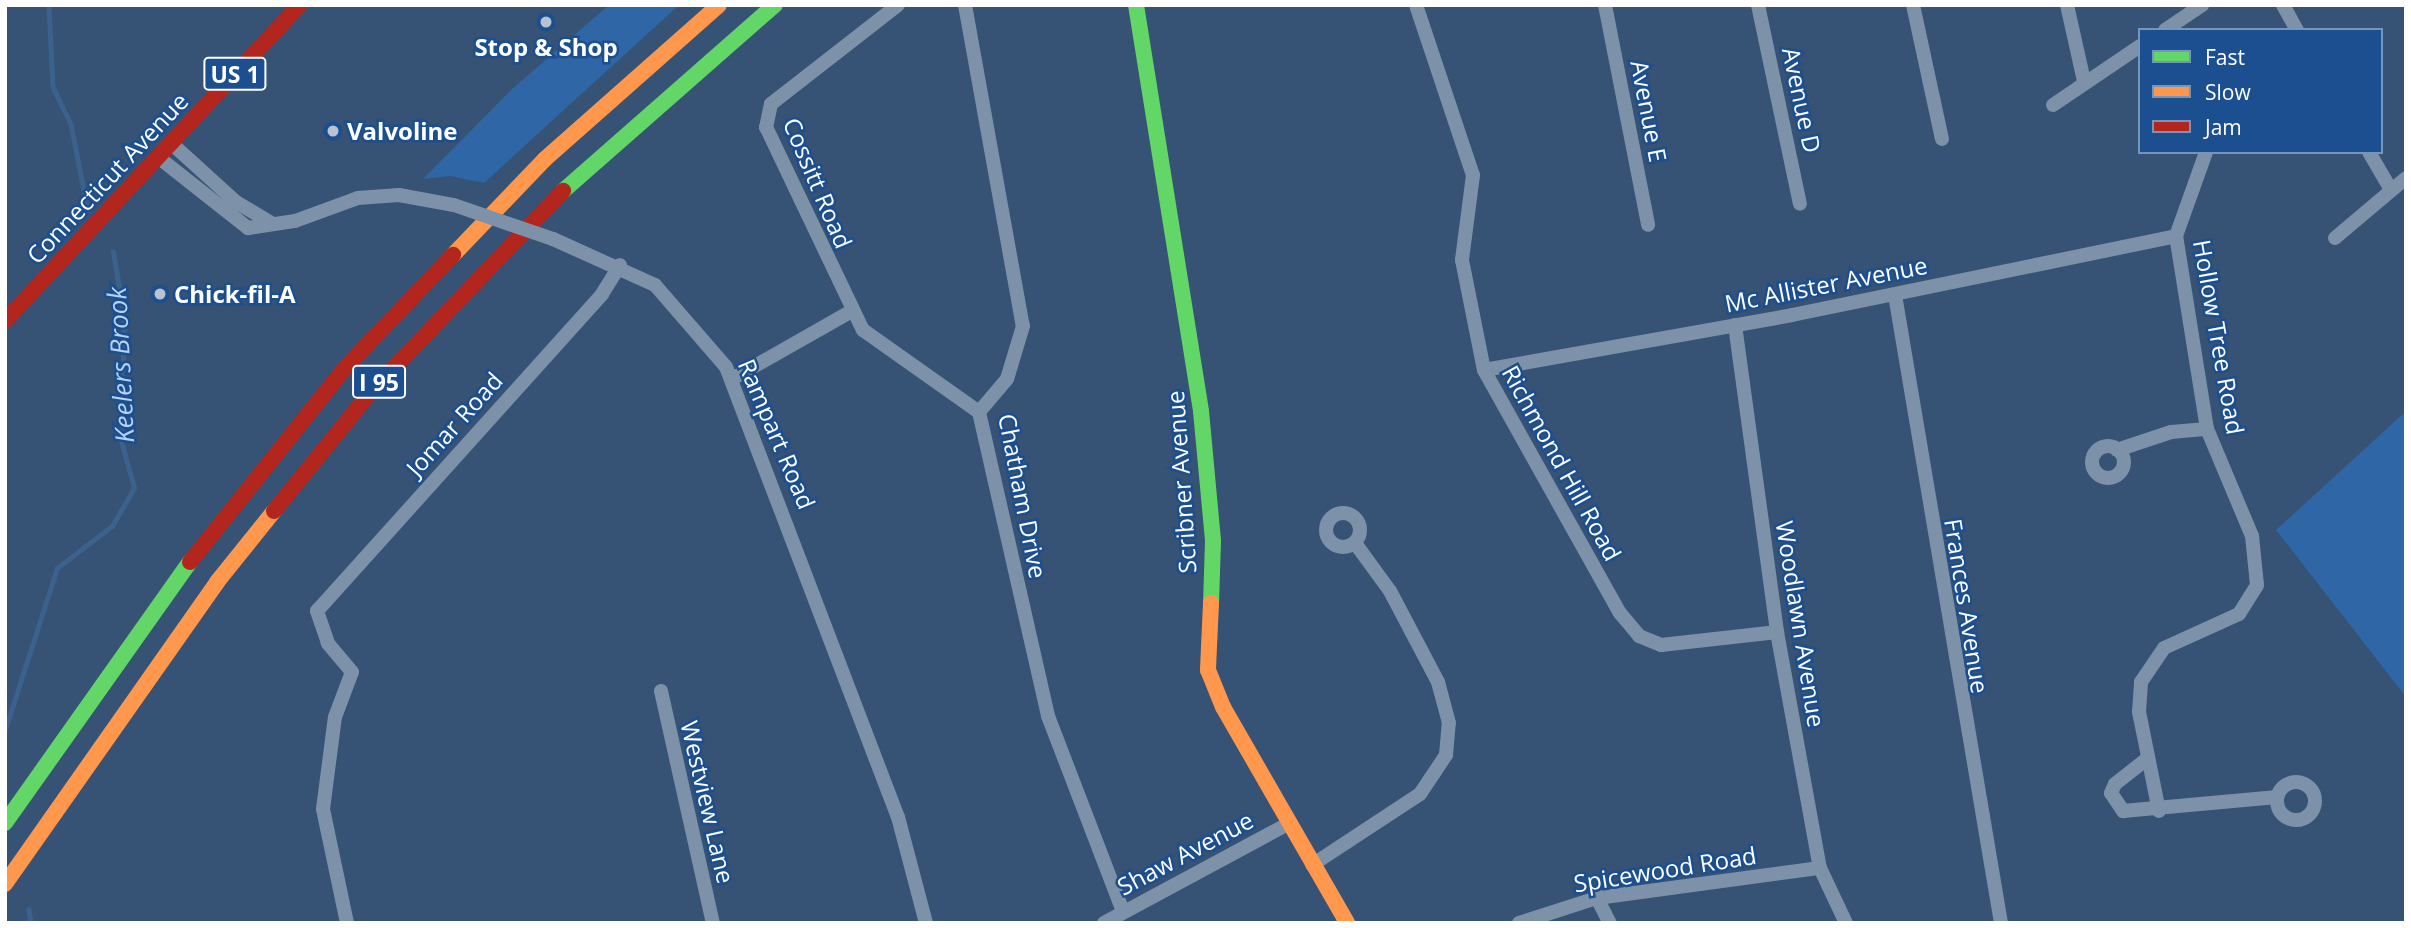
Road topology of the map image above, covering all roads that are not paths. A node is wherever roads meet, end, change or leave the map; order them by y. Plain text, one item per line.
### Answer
1 (300, 5) edge
2 (719, 5) edge
3 (775, 5) edge
4 (898, 5) edge
5 (965, 5) edge
6 (1136, 5) edge
7 (1416, 5) edge
8 (1605, 5) edge
9 (1758, 5) edge
10 (1913, 5) edge
11 (2067, 5) edge
12 (2202, 5) edge
13 (2283, 5) edge
14 (2187, 23) edge
15 (2296, 28) edge
16 (2138, 47) edge
17 (2084, 81) junction
18 (2053, 105) dead end
19 (1942, 139) dead end
20 (171, 143) junction
21 (2205, 154) edge
22 (2369, 154) edge
23 (158, 158) junction
24 (2406, 178) edge
25 (2390, 190) junction
26 (1800, 204) dead end
27 (272, 224) junction
28 (1648, 225) dead end
29 (2176, 236) junction
30 (2335, 238) dead end
31 (620, 265) junction
32 (1895, 295) junction
33 (850, 312) junction
34 (5, 321) edge
35 (1735, 325) junction
36 (1484, 370) junction
37 (732, 379) junction
38 (979, 412) junction
39 (2207, 429) junction
40 (2117, 450) dead end
41 (1355, 543) dead end
42 (1777, 632) junction
43 (661, 691) dead end
44 (2148, 758) junction
45 (2277, 797) dead end
46 (2159, 811) junction
47 (5, 823) edge
48 (1288, 824) junction
49 (1312, 865) junction
50 (1820, 868) junction
51 (5, 884) edge
52 (1597, 898) junction
53 (1123, 911) junction
54 (347, 923) edge
55 (713, 923) edge
56 (926, 923) edge
57 (1104, 923) edge
58 (1347, 923) edge
59 (1519, 923) edge
60 (1610, 923) edge
61 (1846, 923) edge
62 (2001, 923) edge

1 - 20 main road, Connecticut Avenue / US 1
2 - 47 main road, I 95
3 - 51 main road, I 95
4 - 33 street, Cossitt Road
5 - 38 street, Chatham Drive
6 - 48 main road, Scribner Avenue
7 - 36 street, Richmond Hill Road
8 - 28 street, Avenue E
9 - 26 street, Avenue D
10 - 19 street
11 - 17 street
12 - 14 street
13 - 15 street
16 - 17 street
17 - 18 street
20 - 23 main road, Connecticut Avenue / US 1
20 - 27 street
21 - 29 street, Hollow Tree Road
22 - 25 street
23 - 27 street, Rampart Road
23 - 34 main road, Connecticut Avenue / US 1
24 - 25 street
25 - 30 street
27 - 31 street, Rampart Road, bridge
29 - 32 street, Mc Allister Avenue
29 - 39 street, Hollow Tree Road
31 - 37 street, Rampart Road
31 - 54 street, Jomar Road
32 - 35 street, Mc Allister Avenue
32 - 62 street, Frances Avenue
33 - 37 street
33 - 38 street, Cossitt Road
35 - 36 street, Mc Allister Avenue
35 - 42 street, Woodlawn Avenue
36 - 42 street, Richmond Hill Road
37 - 56 street, Rampart Road
38 - 53 street, Chatham Drive
39 - 40 street
39 - 44 street, Hollow Tree Road
41 - 49 street
42 - 50 street, Woodlawn Avenue
43 - 55 street, Westview Lane
44 - 46 street, Hollow Tree Road
44 - 46 street
45 - 46 street
48 - 49 main road, Scribner Avenue
48 - 53 street, Shaw Avenue
49 - 58 main road, Scribner Avenue
50 - 52 street, Spicewood Road
50 - 61 street, Woodlawn Avenue
52 - 59 street, Spicewood Road
52 - 60 street
53 - 57 street, Shaw Avenue

